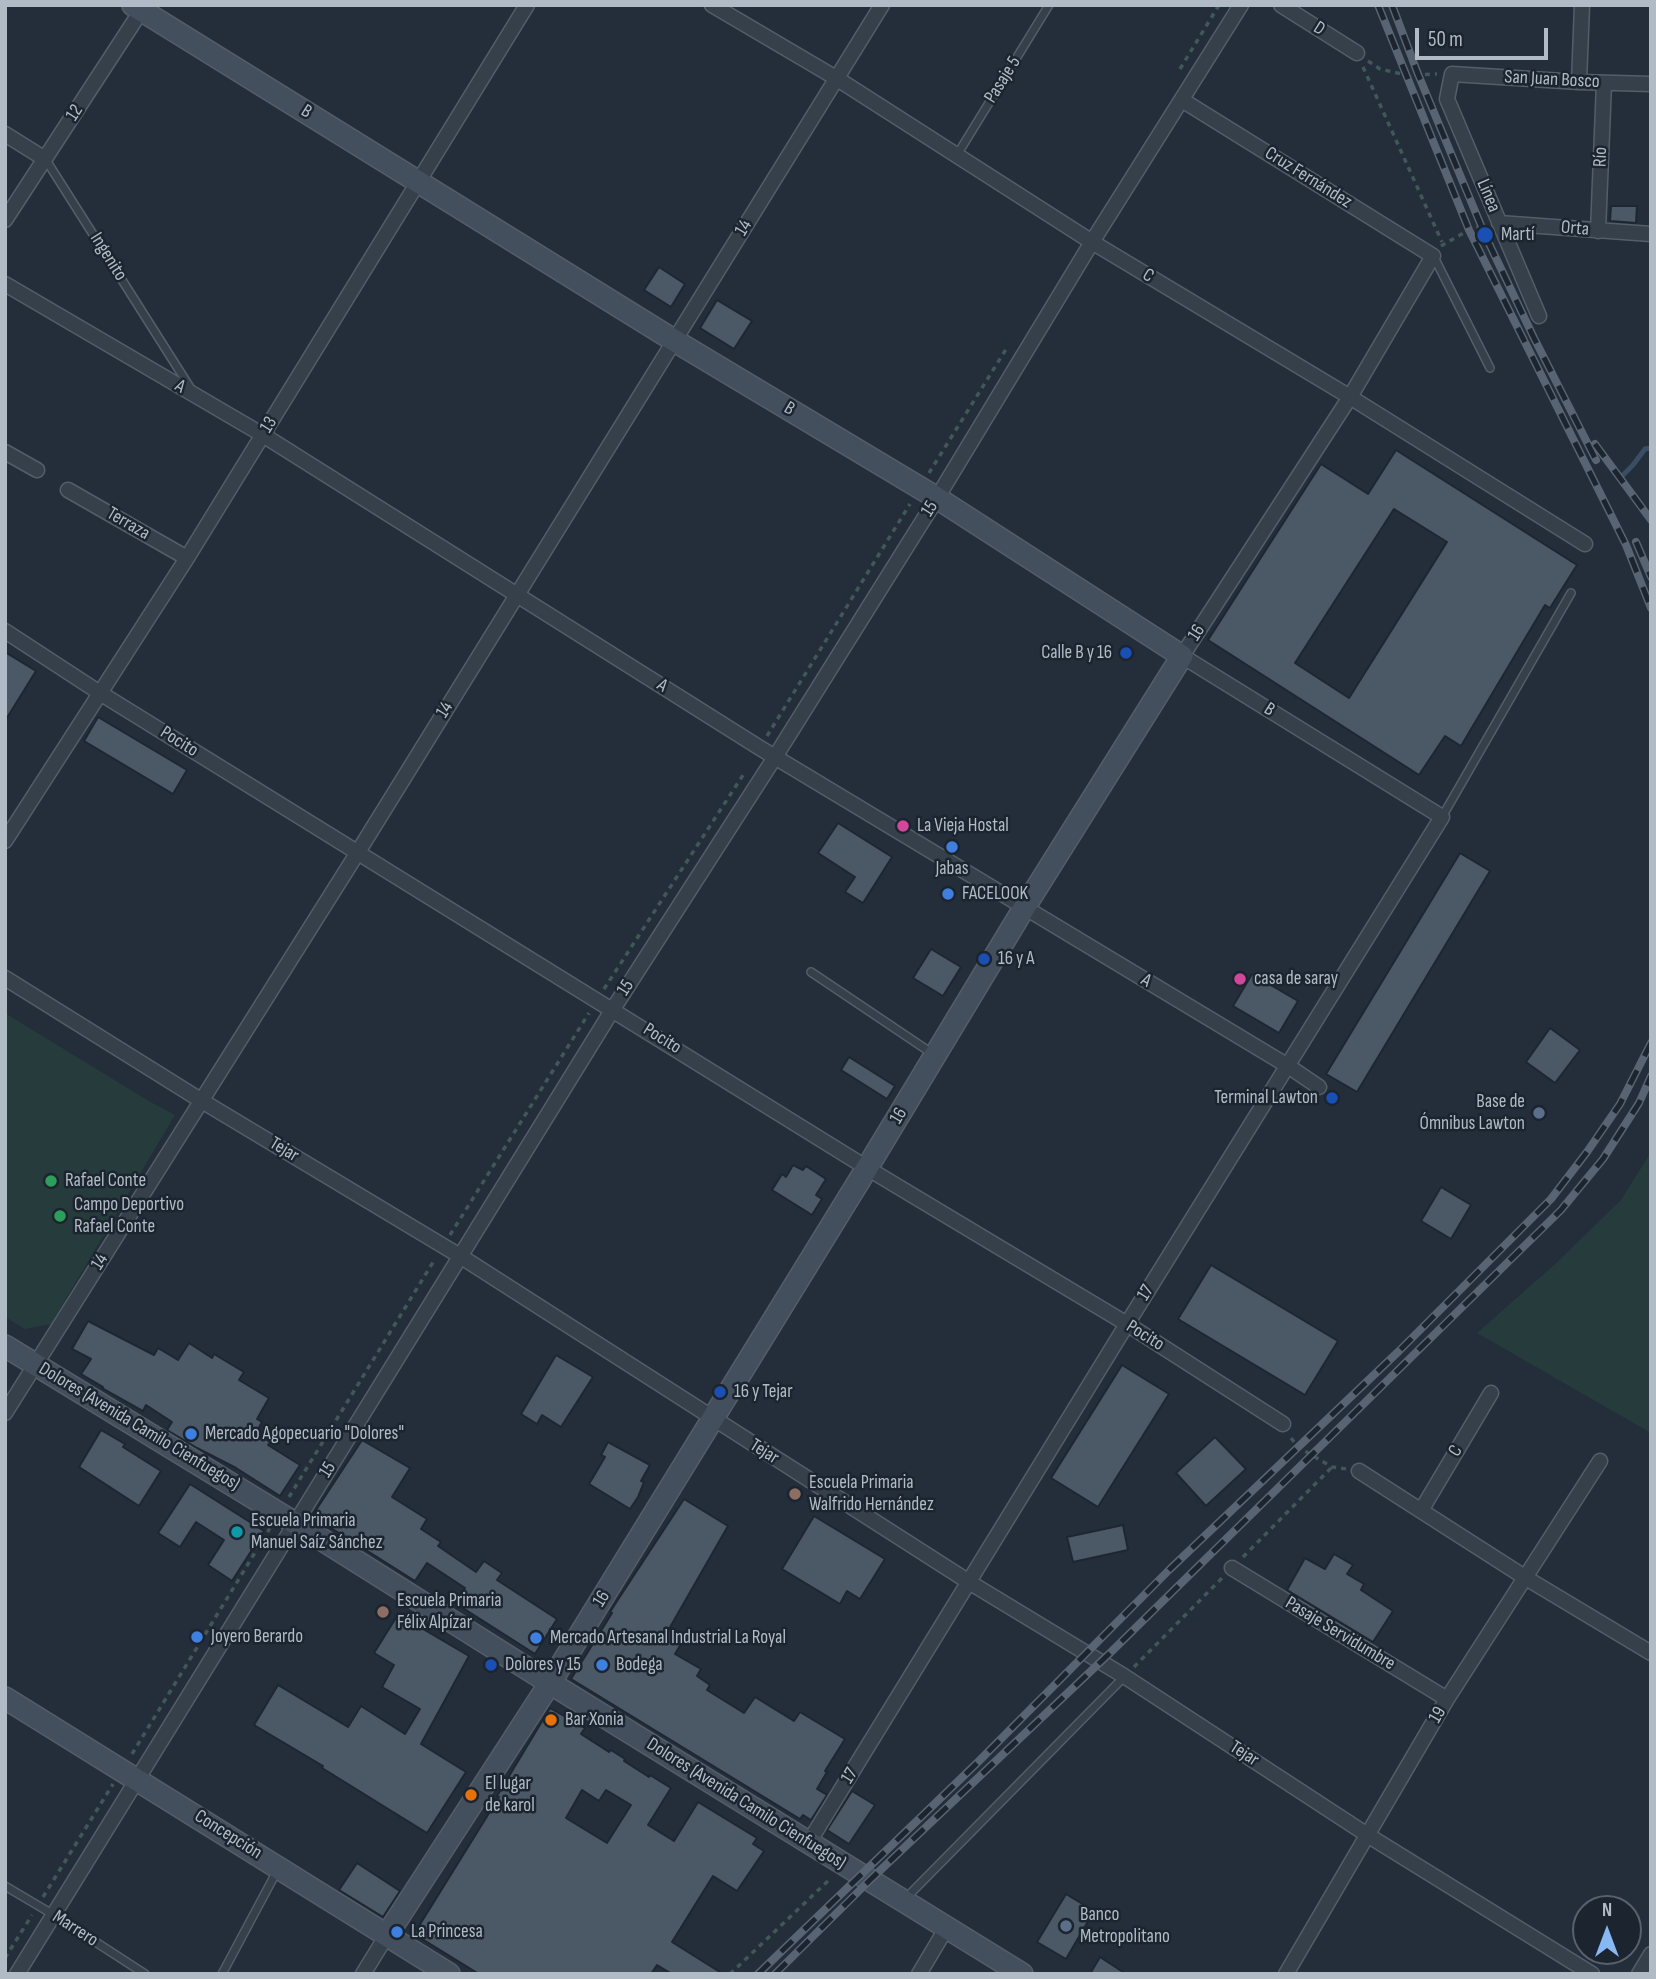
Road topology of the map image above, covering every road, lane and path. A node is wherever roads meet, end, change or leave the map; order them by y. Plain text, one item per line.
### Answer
1 (527, 5) edge
2 (712, 5) edge
3 (882, 5) edge
4 (1049, 5) edge
5 (1241, 5) edge
6 (1281, 5) edge
7 (1582, 5) edge
8 (139, 7) edge
9 (1357, 54) junction
10 (1452, 74) junction
11 (836, 78) junction
12 (1579, 82) junction
13 (1604, 83) junction
14 (1651, 84) edge
15 (1182, 100) junction
16 (5, 134) edge
17 (957, 156) junction
18 (45, 159) junction
19 (420, 181) junction
20 (5, 220) edge
21 (1499, 223) junction
22 (1598, 231) junction
23 (1651, 234) edge
24 (1092, 242) junction
25 (1443, 244) junction
26 (1433, 256) junction
27 (5, 284) edge
28 (1539, 316) dead end
29 (675, 341) junction
30 (1490, 368) dead end
31 (195, 396) junction
32 (1350, 397) junction
33 (263, 435) junction
34 (5, 452) edge
35 (37, 470) dead end
36 (68, 491) dead end
37 (937, 498) junction
38 (1585, 544) dead end
39 (187, 558) junction
40 (1571, 593) dead end
41 (517, 594) junction
42 (5, 631) edge
43 (1182, 656) junction
44 (100, 693) junction
45 (775, 757) junction
46 (1442, 817) junction
47 (5, 841) edge
48 (358, 852) junction
49 (1024, 908) junction
50 (811, 972) dead end
51 (5, 978) edge
52 (612, 1009) junction
53 (935, 1056) junction
54 (1288, 1066) junction
55 (1319, 1087) dead end
56 (202, 1101) junction
57 (867, 1168) junction
58 (460, 1256) junction
59 (1127, 1324) junction
60 (5, 1346) edge
61 (36, 1364) junction
62 (1491, 1393) dead end
63 (5, 1413) edge
64 (713, 1419) junction
65 (1283, 1424) joint
66 (1600, 1461) dead end
67 (1359, 1471) joint
68 (1422, 1510) junction
69 (295, 1523) junction
70 (1232, 1568) dead end
71 (1526, 1578) junction
72 (970, 1582) junction
73 (1651, 1653) edge
74 (1124, 1676) junction
75 (550, 1683) junction
76 (5, 1699) edge
77 (1447, 1699) junction
78 (137, 1779) junction
79 (1368, 1836) junction
80 (809, 1842) junction
81 (845, 1865) junction
82 (279, 1867) junction
83 (5, 1886) edge
84 (904, 1901) junction
85 (54, 1915) junction
86 (947, 1927) junction
87 (387, 1935) junction
88 (1651, 1954) edge
89 (17, 1974) edge
90 (145, 1974) edge
91 (222, 1974) edge
92 (363, 1974) edge
93 (449, 1974) edge
94 (730, 1974) edge
95 (919, 1974) edge
96 (1023, 1974) edge
97 (1286, 1974) edge
98 (1592, 1974) edge
99 (1639, 1974) edge

1 - 19 street, 13
2 - 11 street, C
3 - 11 street, 14
4 - 17 lane, Pasaje 5
5 - 15 street, 15
6 - 9 street, D
7 - 12 street
8 - 18 street, 12
8 - 19 street, B
9 - 10 path
9 - 25 path
10 - 12 street, San Juan Bosco
10 - 21 street, Línea
11 - 17 street, C
11 - 29 street, 14
12 - 13 street, San Juan Bosco
13 - 14 street, San Juan Bosco
13 - 22 street, Río
15 - 24 street, 15
15 - 26 street, Cruz Fernández
16 - 18 street, Ingenito
17 - 24 street, C
18 - 20 street, 12
18 - 31 lane, Ingenito
19 - 29 street, B
19 - 33 street, 13
21 - 22 street, Orta
21 - 25 path
21 - 28 street, Línea
22 - 23 street, Orta
24 - 32 street, C
24 - 37 street, 15
25 - 26 path
26 - 30 lane
26 - 32 street, 16
27 - 31 street, A
29 - 37 street, B
29 - 41 street, 14
31 - 33 street, A
32 - 38 street, C
32 - 43 street, 16
33 - 39 street, 13
33 - 41 street, A
34 - 35 street
36 - 39 street, Terraza
37 - 43 street, B
37 - 45 street, 15
39 - 44 street, 13
40 - 46 lane
41 - 45 street, A
41 - 48 street, 14
42 - 44 street, Pocito
43 - 46 street, B
43 - 49 street, 16
44 - 47 street, 13
44 - 48 street, Pocito
45 - 49 street, A
45 - 52 street, 15
46 - 54 street, 17
48 - 52 street, Pocito
48 - 56 street, 14
49 - 53 street, 16
49 - 54 street, A
50 - 53 lane
51 - 56 street, Tejar
52 - 57 street, Pocito
52 - 58 street, 15
53 - 57 street, 16
54 - 55 street, A
54 - 59 street, 17
56 - 58 street, Tejar
56 - 61 street, 14
57 - 59 street, Pocito
57 - 64 street, 16
58 - 64 street, Tejar
58 - 69 street, 15
59 - 65 street, Pocito
59 - 72 street, 17
60 - 61 street, Dolores (Avenida Camilo Cienfuegos)
61 - 63 street, 14
61 - 69 street, Dolores (Avenida Camilo Cienfuegos)
62 - 68 street, C
64 - 72 street, Tejar
64 - 75 street, 16
65 - 67 path
66 - 71 street, 19
67 - 68 street
68 - 71 street
69 - 75 street, Dolores (Avenida Camilo Cienfuegos)
69 - 78 street, 15
70 - 77 street, Pasaje Servidumbre
71 - 73 street
71 - 77 street, 19
72 - 74 street, Tejar
72 - 80 street, 17
74 - 79 street, Tejar
74 - 84 lane
75 - 80 street, Dolores (Avenida Camilo Cienfuegos)
75 - 87 street, 16
76 - 78 street, Concepción
77 - 79 street, 19
78 - 82 street, Concepción
78 - 85 street, 15
79 - 97 street, 19
79 - 98 street, Tejar
80 - 81 street, Dolores (Avenida Camilo Cienfuegos)
81 - 84 street, Dolores (Avenida Camilo Cienfuegos)
81 - 94 path
82 - 87 street, Concepción
82 - 91 lane
83 - 85 lane, Marrero
84 - 86 street, Dolores (Avenida Camilo Cienfuegos)
85 - 89 street, 15
85 - 90 lane, Marrero
86 - 95 street
86 - 96 street, Dolores (Avenida Camilo Cienfuegos)
87 - 92 street, 16
87 - 93 street, Concepción
88 - 99 street

